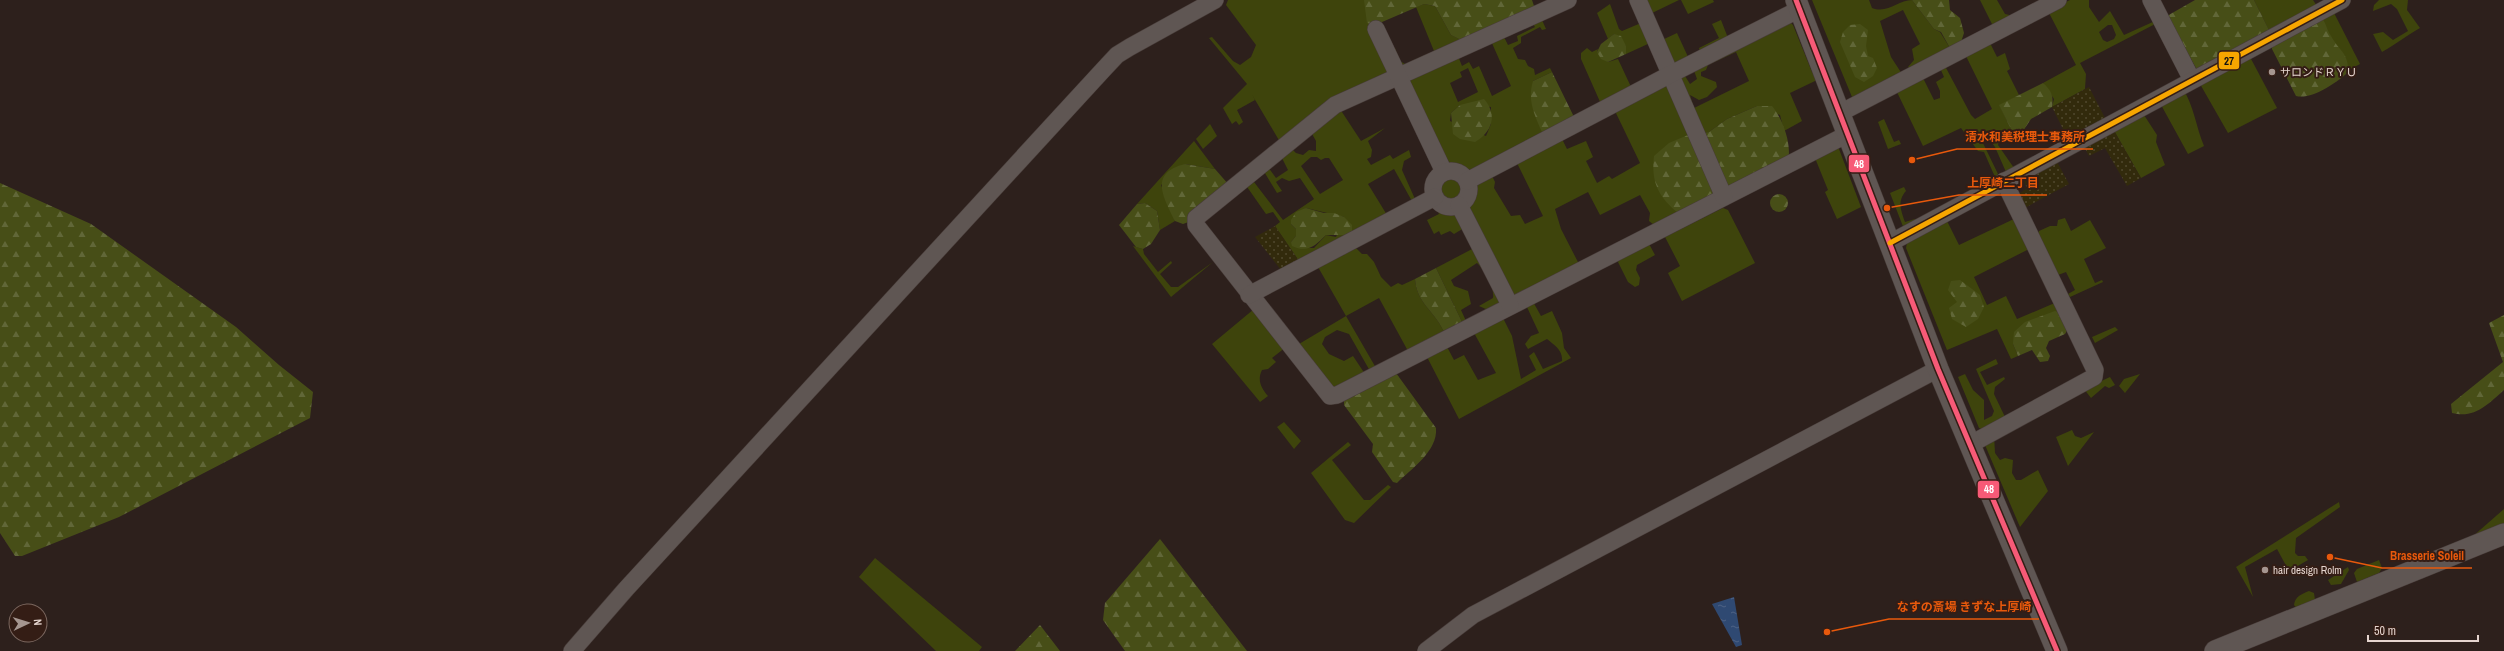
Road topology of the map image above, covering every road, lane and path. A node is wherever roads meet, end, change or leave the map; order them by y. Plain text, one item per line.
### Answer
1 (1215, 0) edge
2 (1568, 0) edge
3 (1638, 0) edge
4 (2058, 0) edge
5 (2151, 0) edge
6 (2342, 0) edge
7 (1798, 5) edge
8 (1376, 29) dead end
9 (1670, 74) junction
10 (1397, 76) junction
11 (2192, 80) junction
12 (1840, 113) junction
13 (1848, 134) junction
14 (1444, 172) junction
15 (1467, 181) junction
16 (2004, 181) junction
17 (1435, 197) junction
18 (1724, 197) junction
19 (1459, 205) junction
20 (1890, 243) junction
21 (1249, 295) junction
22 (1510, 306) junction
23 (1938, 369) junction
24 (1971, 444) junction
25 (2504, 534) edge
26 (572, 651) edge
27 (1426, 651) edge
28 (2057, 651) edge
29 (2215, 651) edge

1 - 26 street
2 - 10 street
3 - 9 street
4 - 12 street
5 - 11 street
6 - 11 street
7 - 9 street
7 - 12 street
8 - 10 street
9 - 15 street
9 - 18 street
10 - 14 street
10 - 21 street
11 - 16 street
12 - 13 street
13 - 18 street
13 - 20 street
14 - 15 street
14 - 17 street
15 - 19 street
16 - 20 street
16 - 24 street
17 - 19 street
17 - 21 street
18 - 22 street
19 - 22 street
20 - 23 street
21 - 22 street
23 - 24 street
23 - 27 street
24 - 28 street
25 - 29 street

